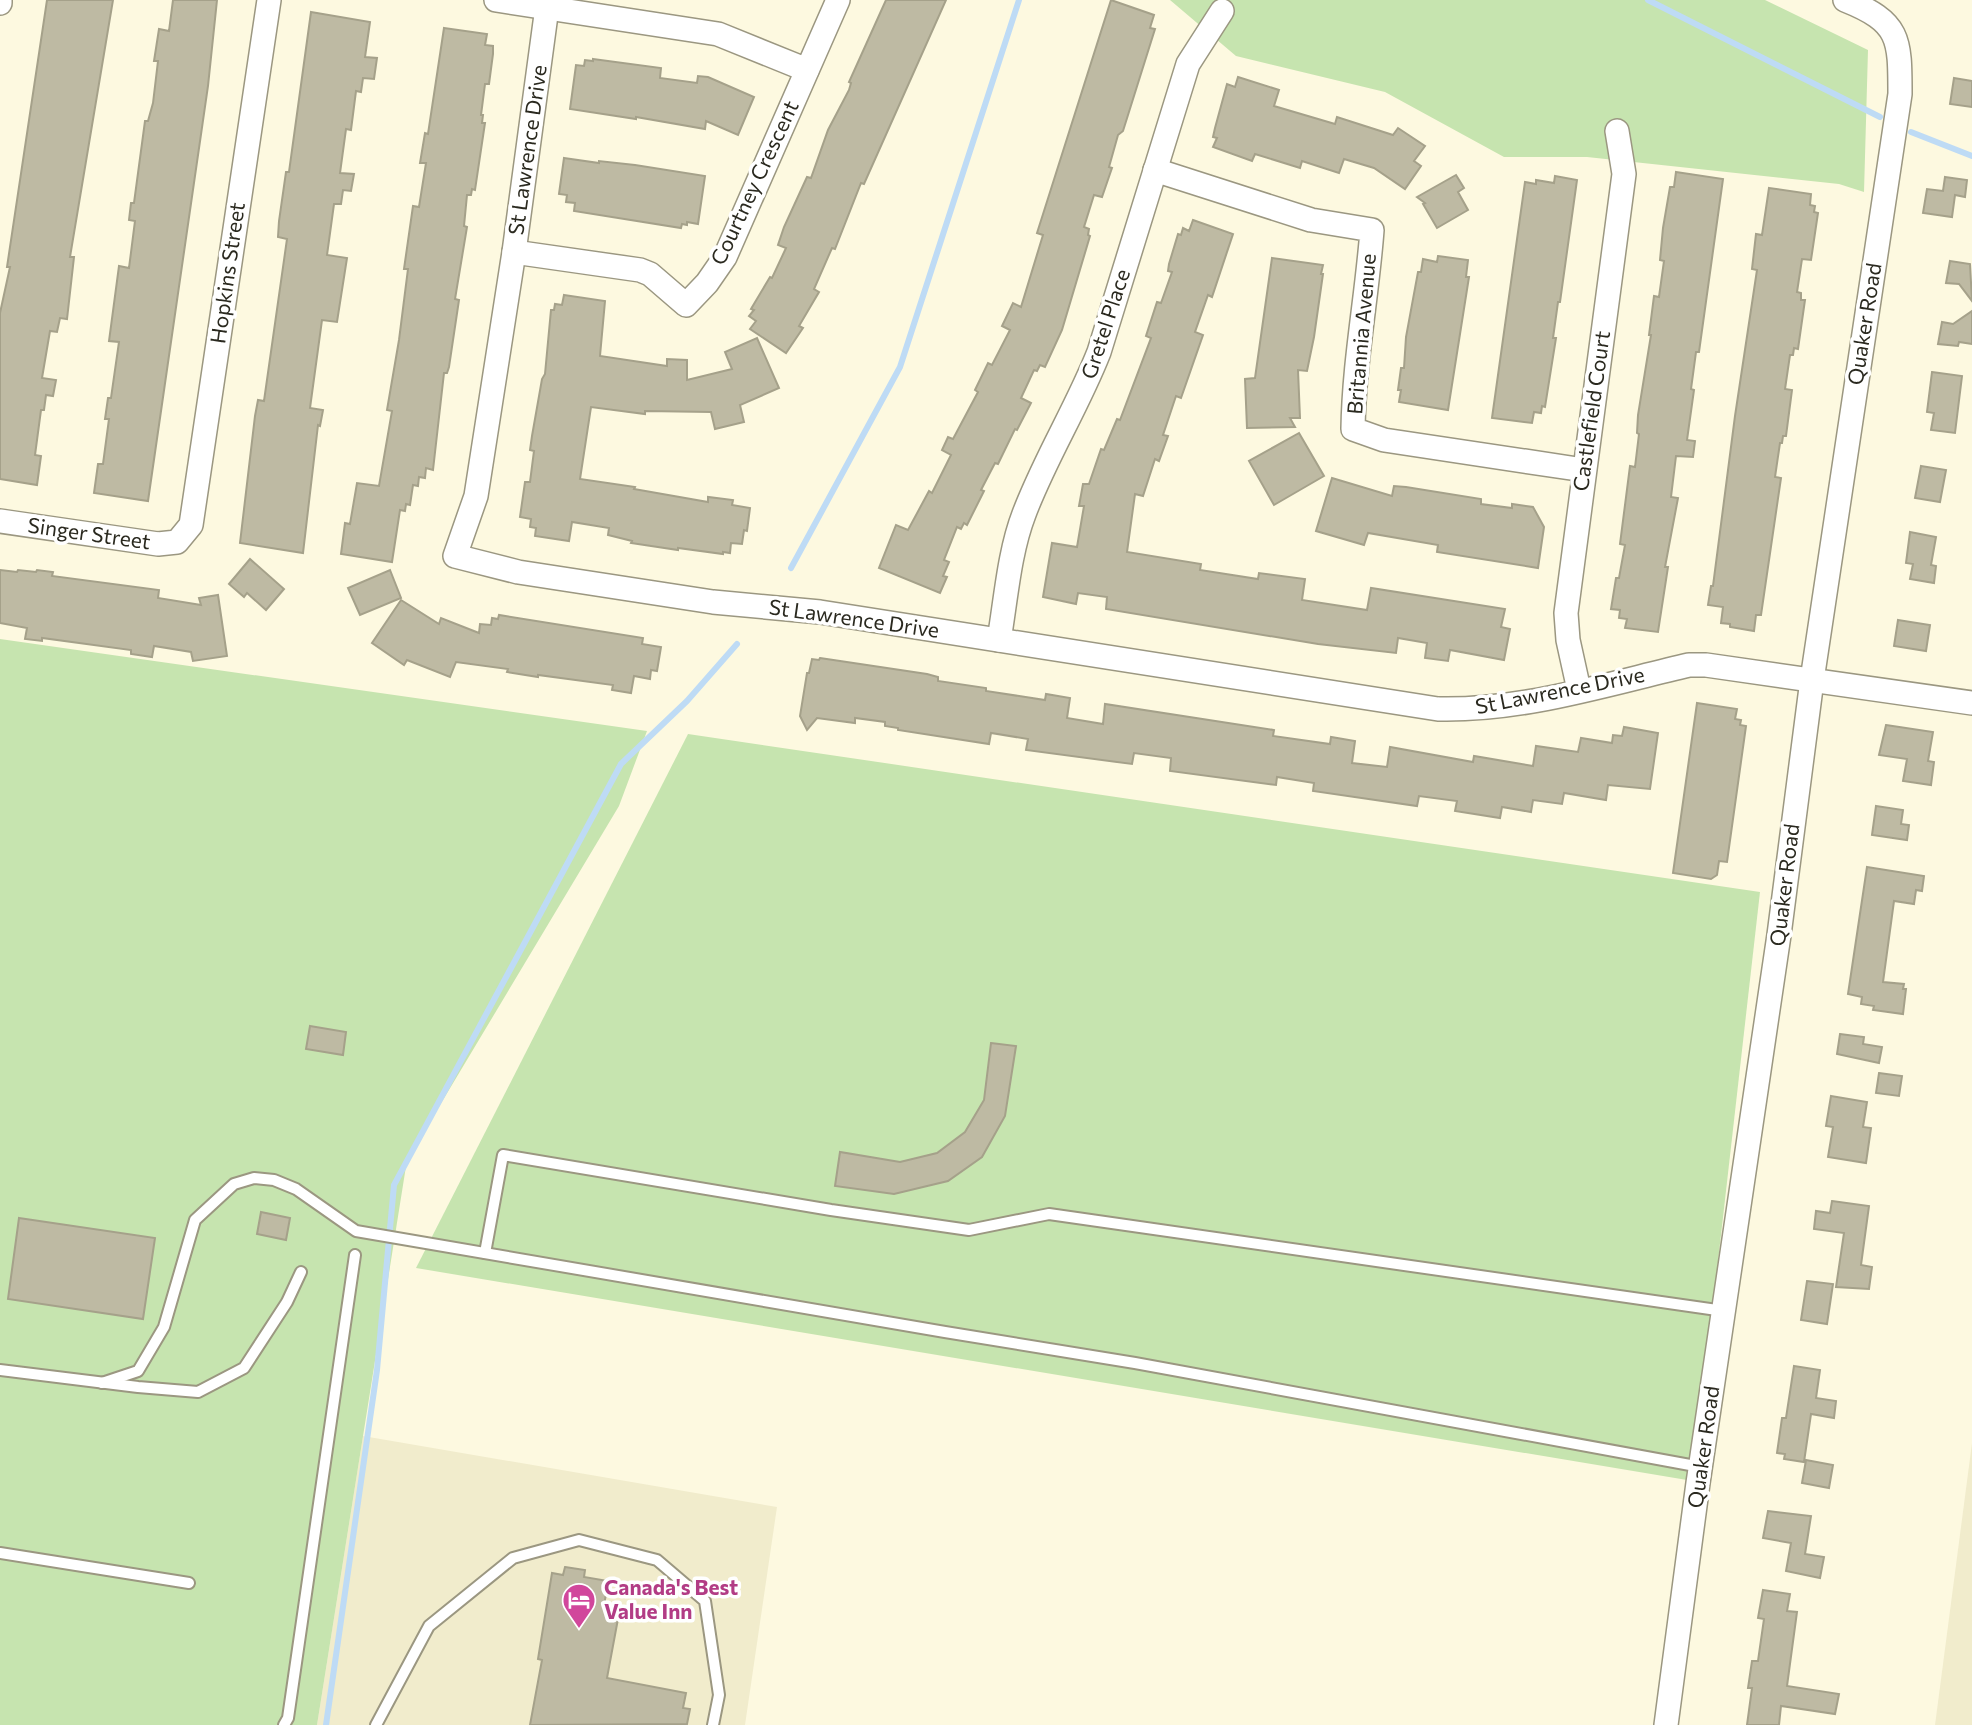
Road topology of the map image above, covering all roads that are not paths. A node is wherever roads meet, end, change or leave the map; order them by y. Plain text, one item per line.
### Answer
1 (269, 0) edge
2 (496, 0) edge
3 (838, 0) edge
4 (1845, 0) edge
5 (548, 4) edge
6 (1222, 10) dead end
7 (807, 70) junction
8 (1617, 131) dead end
9 (1155, 170) junction
10 (514, 252) junction
11 (1584, 471) junction
12 (0, 521) edge
13 (177, 542) joint
14 (999, 640) junction
15 (1812, 680) junction
16 (1579, 690) junction
17 (1972, 703) edge
18 (485, 1253) junction
19 (355, 1255) dead end
20 (301, 1272) dead end
21 (1724, 1311) junction
22 (0, 1370) edge
23 (102, 1383) junction
24 (1701, 1467) junction
25 (0, 1553) edge
26 (189, 1583) dead end
27 (284, 1725) edge
28 (376, 1725) edge
29 (713, 1725) edge
30 (1666, 1725) edge

1 - 13 street, Hopkins Street
2 - 5 street
3 - 7 street, Courtney Crescent
4 - 15 street, Quaker Road
5 - 7 street
5 - 10 street, St Lawrence Drive
6 - 9 street, Gretel Place
7 - 10 street, Courtney Crescent
8 - 11 street, Castlefield Court
9 - 11 street, Britannia Avenue
9 - 14 street, Gretel Place
10 - 14 street, St Lawrence Drive
11 - 16 street, Castlefield Court
12 - 13 street, Singer Street
14 - 16 street, St Lawrence Drive
15 - 16 street, St Lawrence Drive
15 - 17 street, St Lawrence Drive
15 - 21 street, Quaker Road
18 - 21 lane
18 - 23 lane
18 - 24 lane
19 - 27 lane
20 - 23 lane
21 - 24 street, Quaker Road
22 - 23 lane
24 - 30 street, Quaker Road
25 - 26 lane
28 - 29 lane

